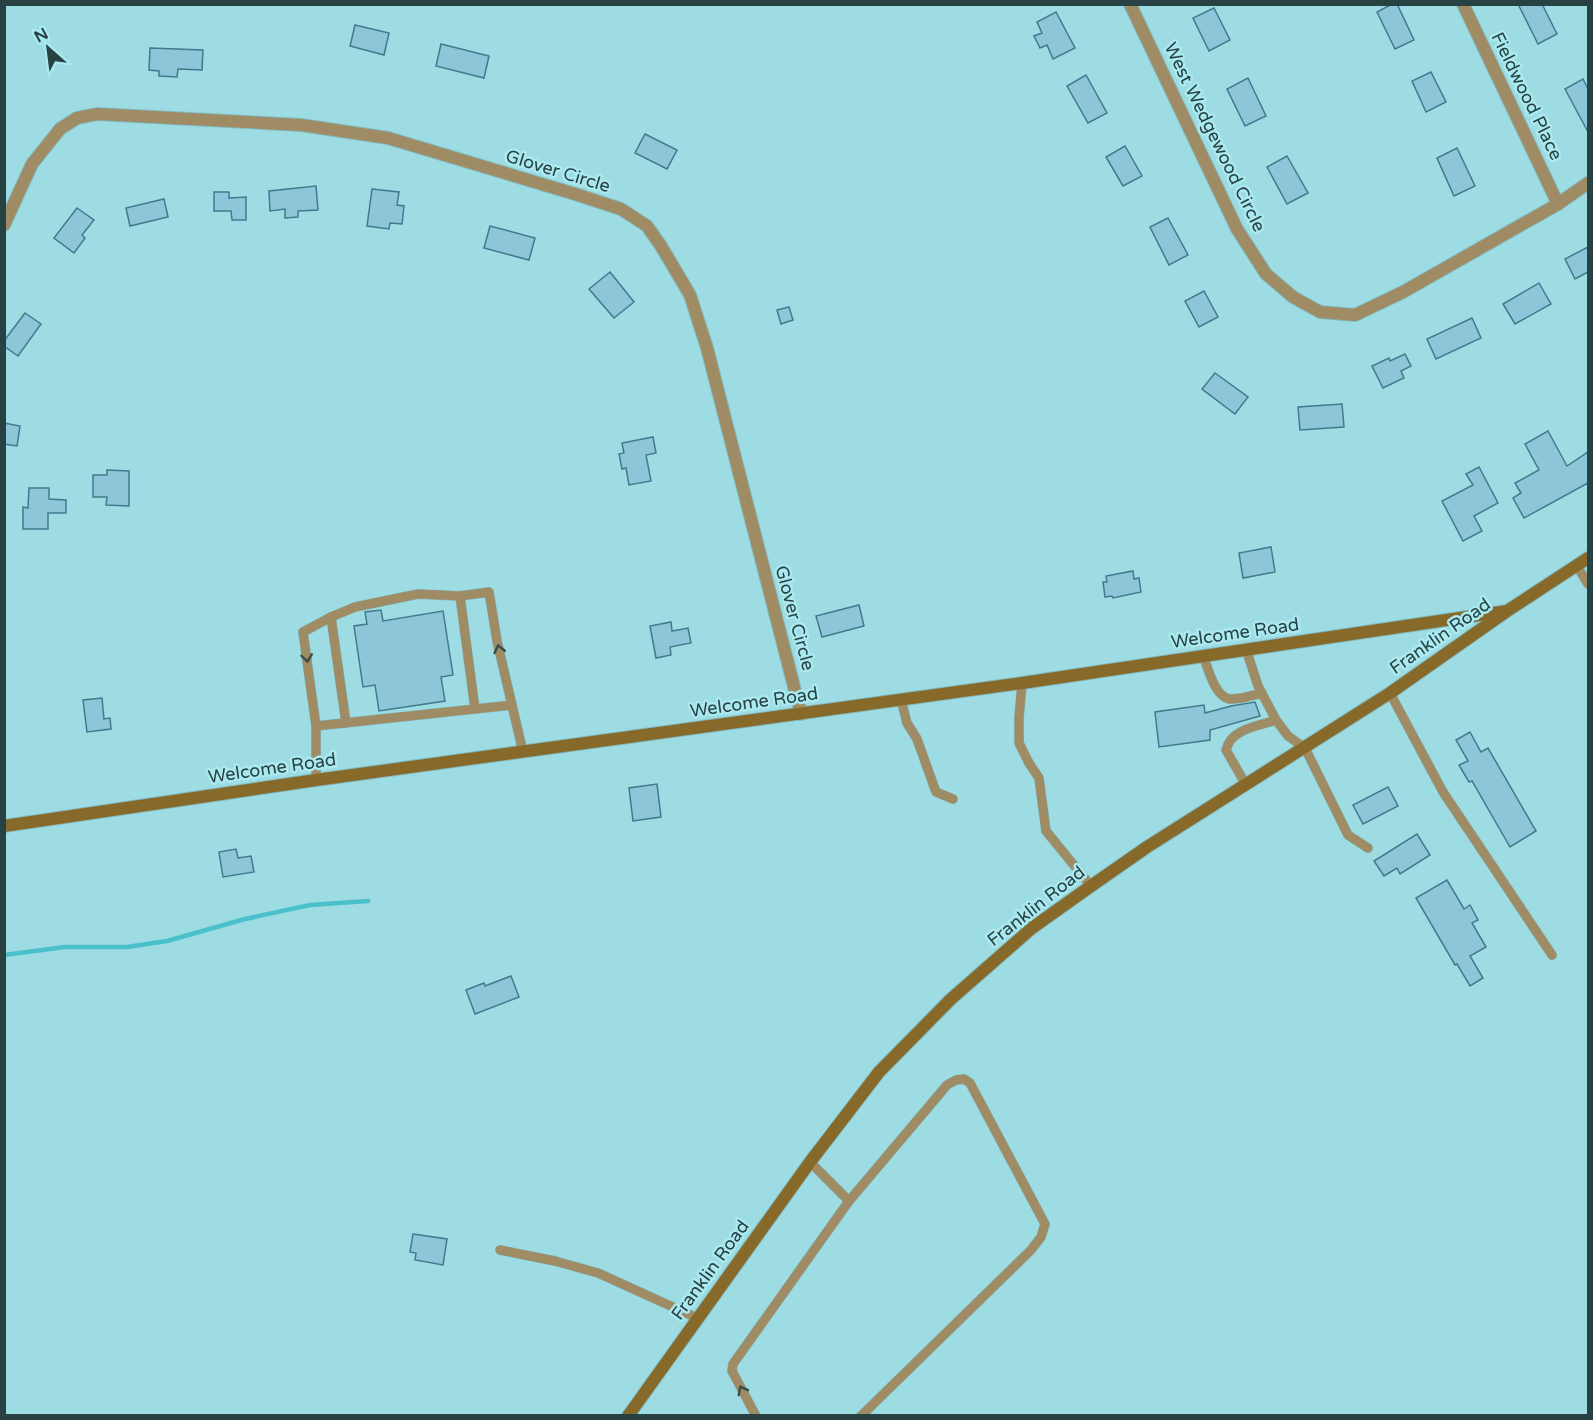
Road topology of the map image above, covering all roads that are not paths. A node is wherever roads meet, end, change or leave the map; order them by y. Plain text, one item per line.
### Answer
1 (1130, 4) edge
2 (1462, 4) edge
3 (1588, 183) edge
4 (1558, 204) junction
5 (4, 225) edge
6 (1588, 558) edge
7 (1577, 566) junction
8 (1588, 584) edge
9 (460, 596) junction
10 (1508, 611) junction
11 (331, 617) junction
12 (1246, 649) junction
13 (1203, 656) junction
14 (1023, 683) junction
15 (1262, 693) junction
16 (1390, 693) junction
17 (901, 699) junction
18 (512, 705) junction
19 (475, 708) junction
20 (801, 714) junction
21 (1276, 720) junction
22 (346, 723) junction
23 (316, 726) junction
24 (1305, 748) junction
25 (523, 752) junction
26 (316, 780) junction
27 (1246, 785) junction
28 (952, 799) dead end
29 (4, 826) edge
30 (1368, 848) dead end
31 (1091, 886) junction
32 (1552, 955) dead end
33 (810, 1162) junction
34 (849, 1201) junction
35 (500, 1250) dead end
36 (697, 1318) junction
37 (628, 1416) edge
38 (756, 1416) edge
39 (861, 1416) edge

1 - 4 street, West Wedgewood Circle
2 - 4 street, Fieldwood Place
3 - 4 street, West Wedgewood Circle
5 - 20 street, Glover Circle
6 - 7 street, Franklin Road
7 - 8 lane
7 - 10 street, Franklin Road
9 - 11 lane
18 -> 9 lane
9 - 19 lane
10 - 12 street, Welcome Road
10 - 16 street, Franklin Road
11 - 22 lane
11 -> 23 lane
12 - 13 street, Welcome Road
12 - 15 lane
13 - 14 street, Welcome Road
13 - 15 lane
14 - 17 street, Welcome Road
14 - 31 lane
15 - 21 lane
16 - 24 street, Franklin Road
16 - 32 lane
17 - 20 street, Welcome Road
17 - 28 lane
18 - 19 lane
18 - 25 lane
19 - 22 lane
20 - 25 street, Welcome Road
21 - 24 lane
21 - 27 lane
22 - 23 lane
23 - 26 lane
24 - 27 street, Franklin Road
24 - 30 lane
25 - 26 street, Welcome Road
26 - 29 street, Welcome Road
27 - 31 street, Franklin Road
31 - 33 street, Franklin Road
33 - 34 lane
33 - 36 street, Franklin Road
38 -> 34 lane
34 - 39 lane
35 - 36 lane
36 - 37 street, Franklin Road

